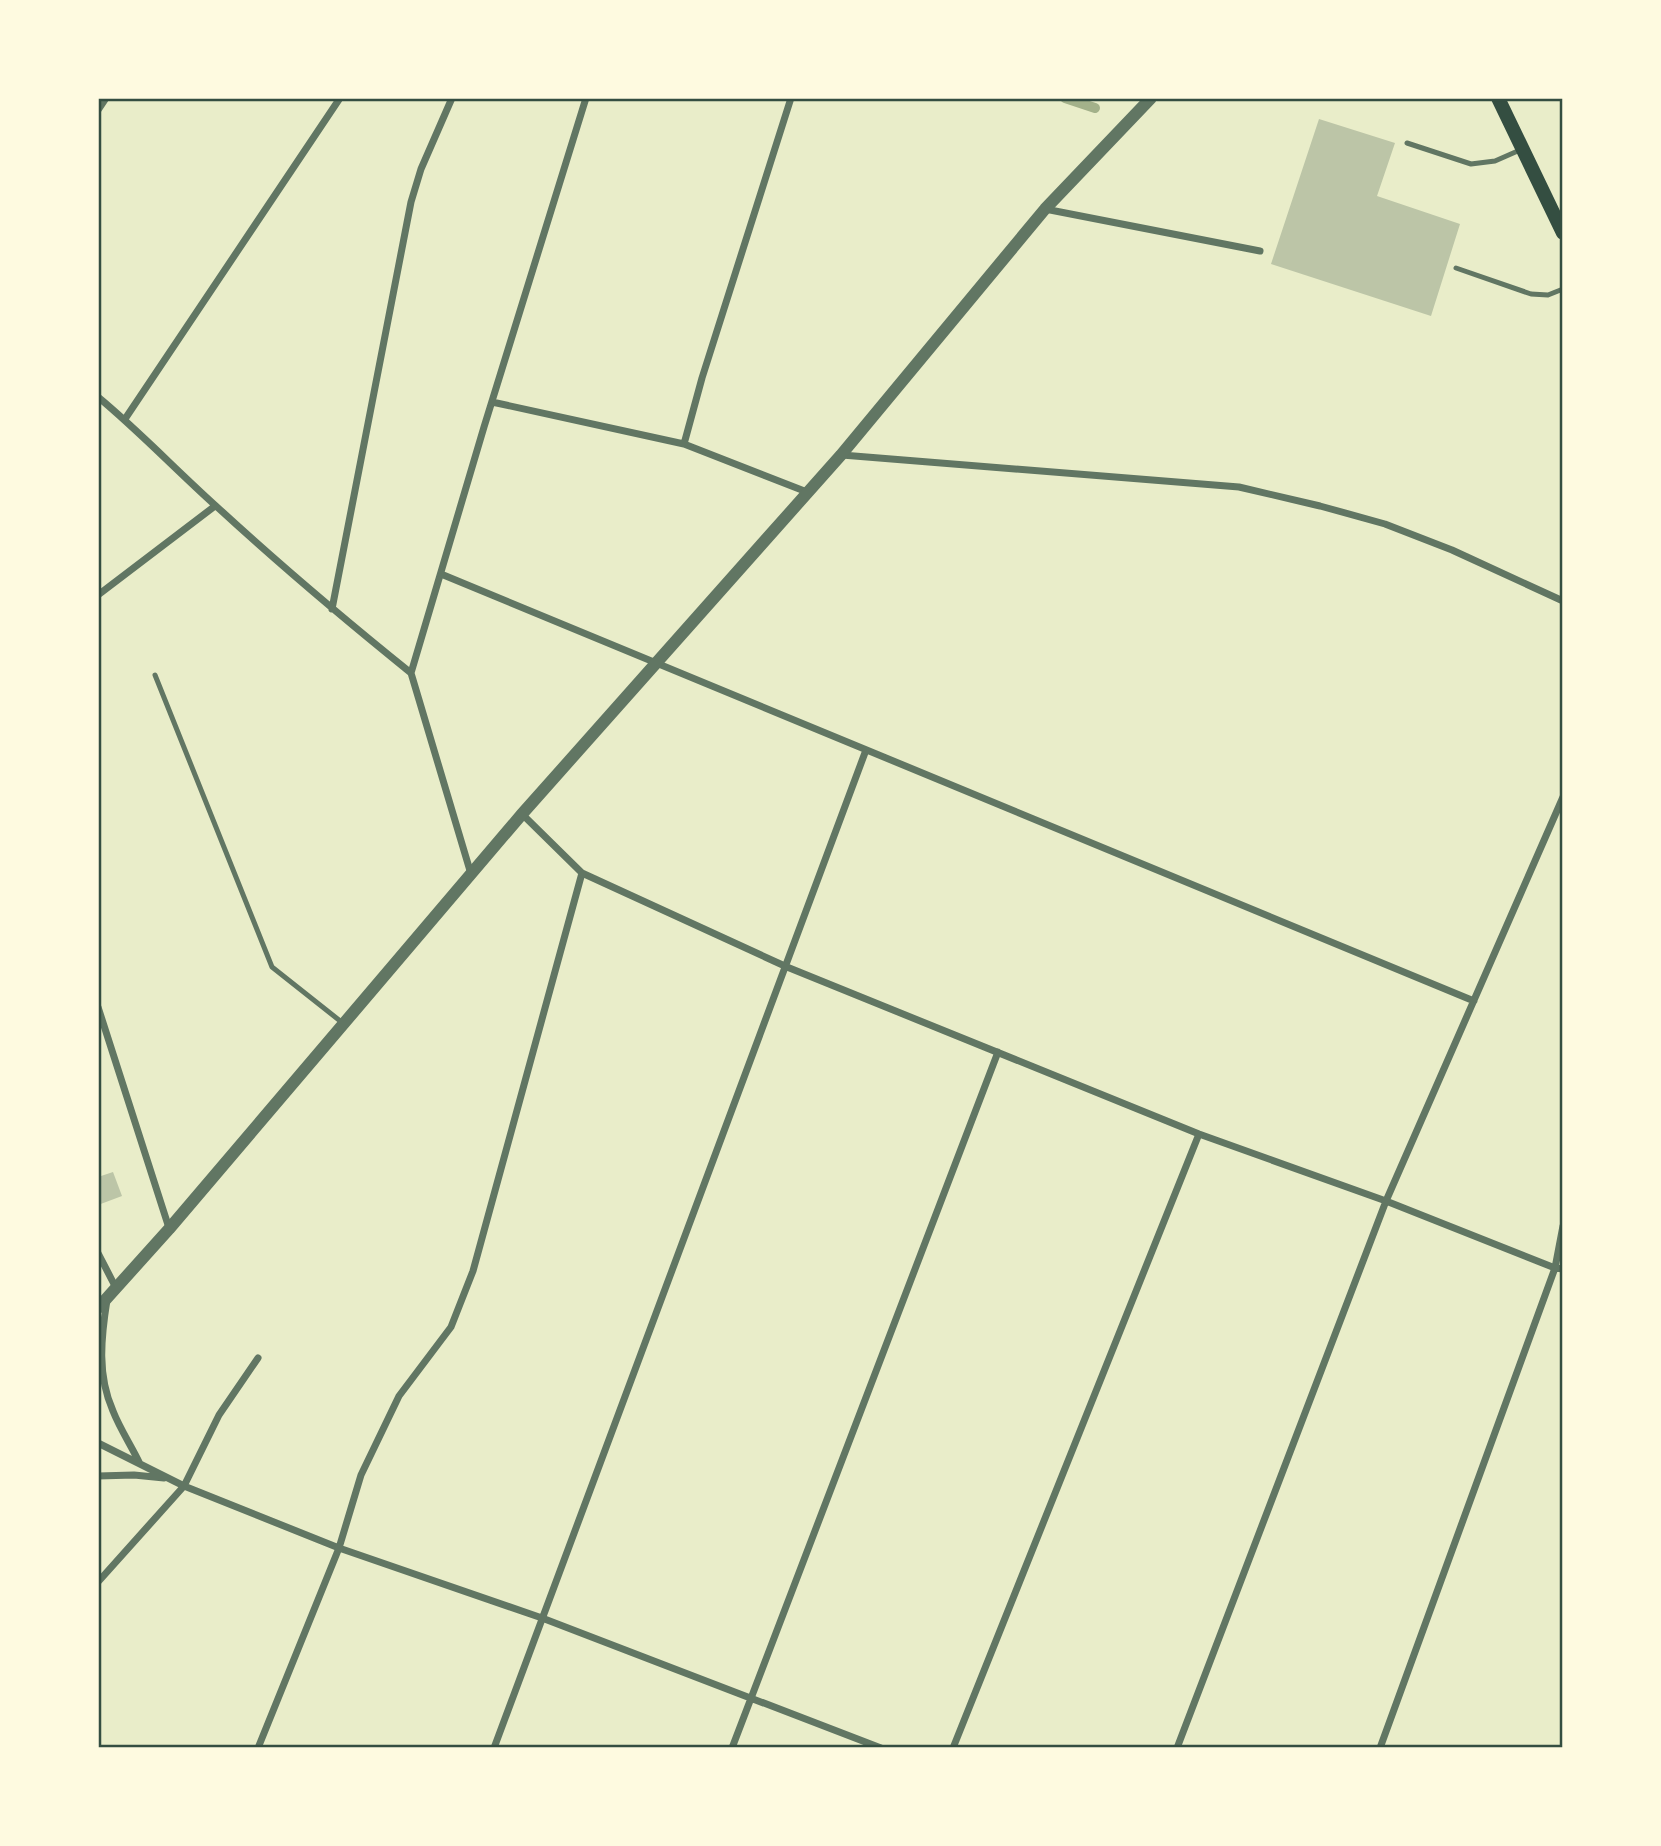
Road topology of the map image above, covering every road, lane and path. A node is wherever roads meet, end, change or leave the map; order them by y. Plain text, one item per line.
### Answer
1 (106, 98) edge
2 (341, 98) edge
3 (452, 98) edge
4 (586, 98) edge
5 (791, 98) edge
6 (1151, 98) edge
7 (1497, 100) edge
8 (98, 110) edge
9 (1407, 143) dead end
10 (1523, 149) junction
11 (1045, 209) junction
12 (1563, 233) edge
13 (1260, 251) dead end
14 (1456, 268) dead end
15 (1563, 289) edge
16 (98, 397) edge
17 (492, 402) junction
18 (125, 419) junction
19 (684, 444) junction
20 (841, 456) junction
21 (807, 492) junction
22 (215, 506) junction
23 (441, 574) junction
24 (98, 595) edge
25 (1563, 601) edge
26 (332, 609) junction
27 (655, 663) junction
28 (411, 673) junction
29 (155, 675) dead end
30 (866, 750) junction
31 (1563, 797) edge
32 (522, 814) junction
33 (582, 873) junction
34 (471, 875) junction
35 (787, 967) junction
36 (1474, 1001) junction
37 (98, 1006) edge
38 (344, 1024) junction
39 (998, 1052) junction
40 (1199, 1134) junction
41 (1386, 1201) junction
42 (1563, 1226) edge
43 (169, 1229) junction
44 (98, 1253) edge
45 (1559, 1268) edge
46 (112, 1292) junction
47 (98, 1308) edge
48 (258, 1358) dead end
49 (98, 1443) edge
50 (141, 1465) junction
51 (98, 1476) edge
52 (167, 1478) junction
53 (184, 1486) junction
54 (339, 1548) junction
55 (98, 1582) edge
56 (542, 1618) junction
57 (750, 1698) junction
58 (258, 1748) edge
59 (494, 1748) edge
60 (733, 1748) edge
61 (881, 1748) edge
62 (953, 1748) edge
63 (1177, 1748) edge
64 (1380, 1748) edge

1 - 8 street
2 - 18 street
3 - 26 street
4 - 17 street
5 - 19 street
6 - 11 street
7 - 10 main road
9 - 10 lane
10 - 12 main road
11 - 13 street
11 - 20 street
14 - 15 lane
16 - 18 street
17 - 19 street
17 - 23 street
18 - 22 street
19 - 21 street
20 - 21 street
20 - 25 street
21 - 27 street
22 - 24 street
22 - 26 street
23 - 27 street
23 - 28 street
26 - 28 street
27 - 30 street
27 - 32 street
28 - 34 street
29 - 38 lane
30 - 35 street
30 - 36 street
31 - 36 street
32 - 33 street
32 - 34 street
33 - 35 street
33 - 54 street
34 - 38 street
35 - 39 street
35 - 56 street
36 - 41 street
37 - 43 street
38 - 43 street
39 - 40 street
39 - 57 street
40 - 41 street
40 - 62 street
41 - 45 street
41 - 63 street
42 - 45 street
43 - 46 street
44 - 46 street
45 - 64 street
46 - 47 street
46 - 50 street
48 - 53 street
49 - 50 street
50 - 52 street
51 - 52 street
52 - 53 street
53 - 54 street
53 - 55 street
54 - 56 street
54 - 58 street
56 - 57 street
56 - 59 street
57 - 60 street
57 - 61 street

